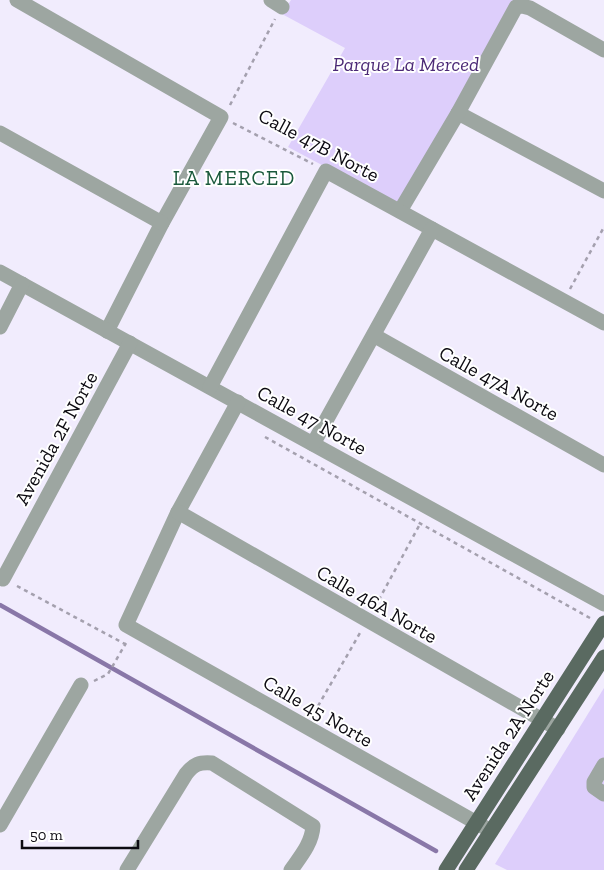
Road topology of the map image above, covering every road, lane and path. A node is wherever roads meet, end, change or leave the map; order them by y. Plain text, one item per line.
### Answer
1 (17, 0) edge
2 (276, 2) edge
3 (604, 50) edge
4 (458, 112) junction
5 (222, 117) junction
6 (0, 133) edge
7 (326, 171) junction
8 (604, 191) edge
9 (400, 211) junction
10 (162, 223) junction
11 (604, 226) edge
12 (432, 229) junction
13 (0, 272) edge
14 (22, 284) junction
15 (563, 301) junction
16 (604, 323) edge
17 (0, 327) edge
18 (108, 331) junction
19 (375, 336) junction
20 (130, 343) junction
21 (210, 387) junction
22 (238, 402) junction
23 (257, 432) dead end
24 (313, 444) junction
25 (604, 466) edge
26 (178, 512) junction
27 (3, 579) joint
28 (604, 604) edge
29 (597, 620) edge
30 (604, 657) edge
31 (108, 674) dead end
32 (81, 685) dead end
33 (543, 720) junction
34 (558, 729) junction
35 (604, 765) edge
36 (604, 794) edge
37 (474, 822) junction
38 (0, 825) edge
39 (490, 831) junction
40 (127, 870) edge
41 (292, 870) edge
42 (446, 870) edge
43 (466, 870) edge

1 - 5 street
2 - 5 path
3 - 4 street
4 - 8 street
4 - 9 street
5 - 7 path, Calle 47B Norte
5 - 10 street
6 - 10 street
7 - 9 street, Calle 47B Norte
7 - 21 street
9 - 12 street, Calle 47B Norte
10 - 18 street
11 - 15 path
12 - 15 street, Calle 47B Norte
12 - 19 street
13 - 14 street, Calle 47 Norte
14 - 17 street
14 - 18 street, Calle 47 Norte
15 - 16 street, Calle 47B Norte
18 - 20 street, Calle 47 Norte
19 - 24 street
19 - 25 street, Calle 47A Norte
20 - 21 street, Calle 47 Norte
20 - 27 street, Avenida 2F Norte
21 - 22 street, Calle 47 Norte
22 - 24 street, Calle 47 Norte
22 - 26 street
23 - 29 path
24 - 28 street, Calle 47 Norte
26 - 33 street, Calle 46A Norte
26 - 37 street, Calle 45 Norte
27 - 31 path
29 - 33 main road, Avenida 2A Norte
30 - 34 main road, Avenida 2A Norte
32 - 38 street
33 - 34 street, Calle 46A Norte
33 - 37 main road, Avenida 2A Norte
34 - 39 main road, Avenida 2A Norte
35 - 36 street
37 - 39 street, Calle 45 Norte
37 - 42 main road, Avenida 2A Norte
39 - 43 main road, Avenida 2A Norte
40 - 41 street

